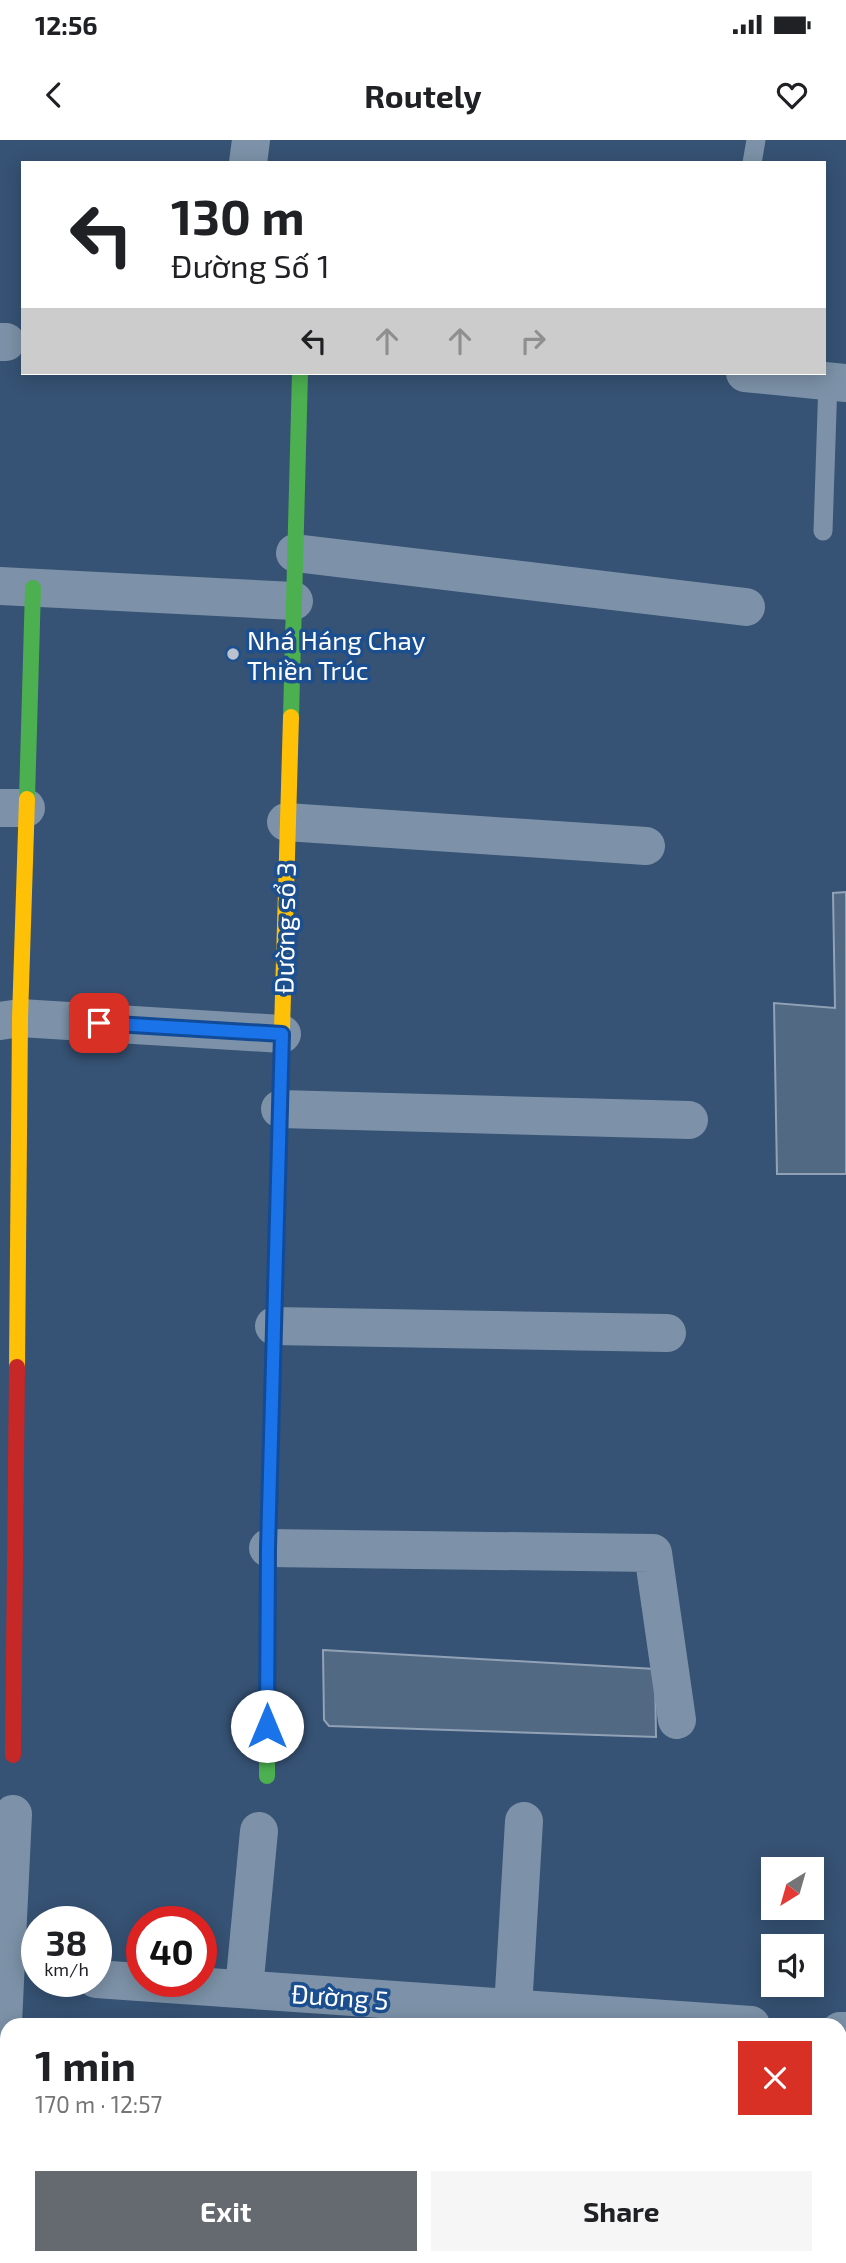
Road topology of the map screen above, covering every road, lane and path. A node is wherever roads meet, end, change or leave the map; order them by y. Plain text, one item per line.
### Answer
1 (251, 140) edge
2 (756, 140) edge
3 (248, 161) edge
4 (752, 161) edge
5 (300, 375) edge
6 (765, 375) edge
7 (837, 382) edge
8 (823, 531) dead end
9 (295, 553) junction
10 (16, 587) edge
11 (294, 601) junction
12 (746, 607) dead end
13 (13, 808) edge
14 (286, 822) junction
15 (646, 846) dead end
16 (10, 1019) edge
17 (282, 1034) junction
18 (280, 1109) junction
19 (689, 1120) dead end
20 (274, 1326) junction
21 (667, 1334) dead end
22 (268, 1548) junction
23 (677, 1720) dead end
24 (13, 1755) dead end
25 (267, 1776) dead end
26 (13, 1814) dead end
27 (524, 1821) dead end
28 (259, 1831) dead end
29 (14, 1973) edge
30 (112, 1980) edge
31 (244, 1989) junction
32 (513, 2008) junction
33 (8, 2018) edge
34 (653, 2018) edge

1 - 3 street
2 - 4 lane
5 - 9 street, Đường sổ 3
6 - 7 street
7 - 8 lane
9 - 11 street, Đường sổ 3
9 - 12 street
10 - 11 street
10 - 13 street
11 - 14 street, Đường sổ 3
13 - 16 street
14 - 15 street
14 - 17 street, Đường sổ 3
16 - 17 street
16 - 24 street
17 - 18 street, Đường sổ 3
18 - 19 street
18 - 20 street, Đường sổ 3
20 - 21 street
20 - 22 street, Đường sổ 3
22 - 23 street
22 - 25 street, Đường sổ 3
26 - 29 street
27 - 32 street
28 - 31 street
29 - 33 street
30 - 31 street, Đường 5
31 - 32 street, Đường 5
32 - 34 street, Đường 5

